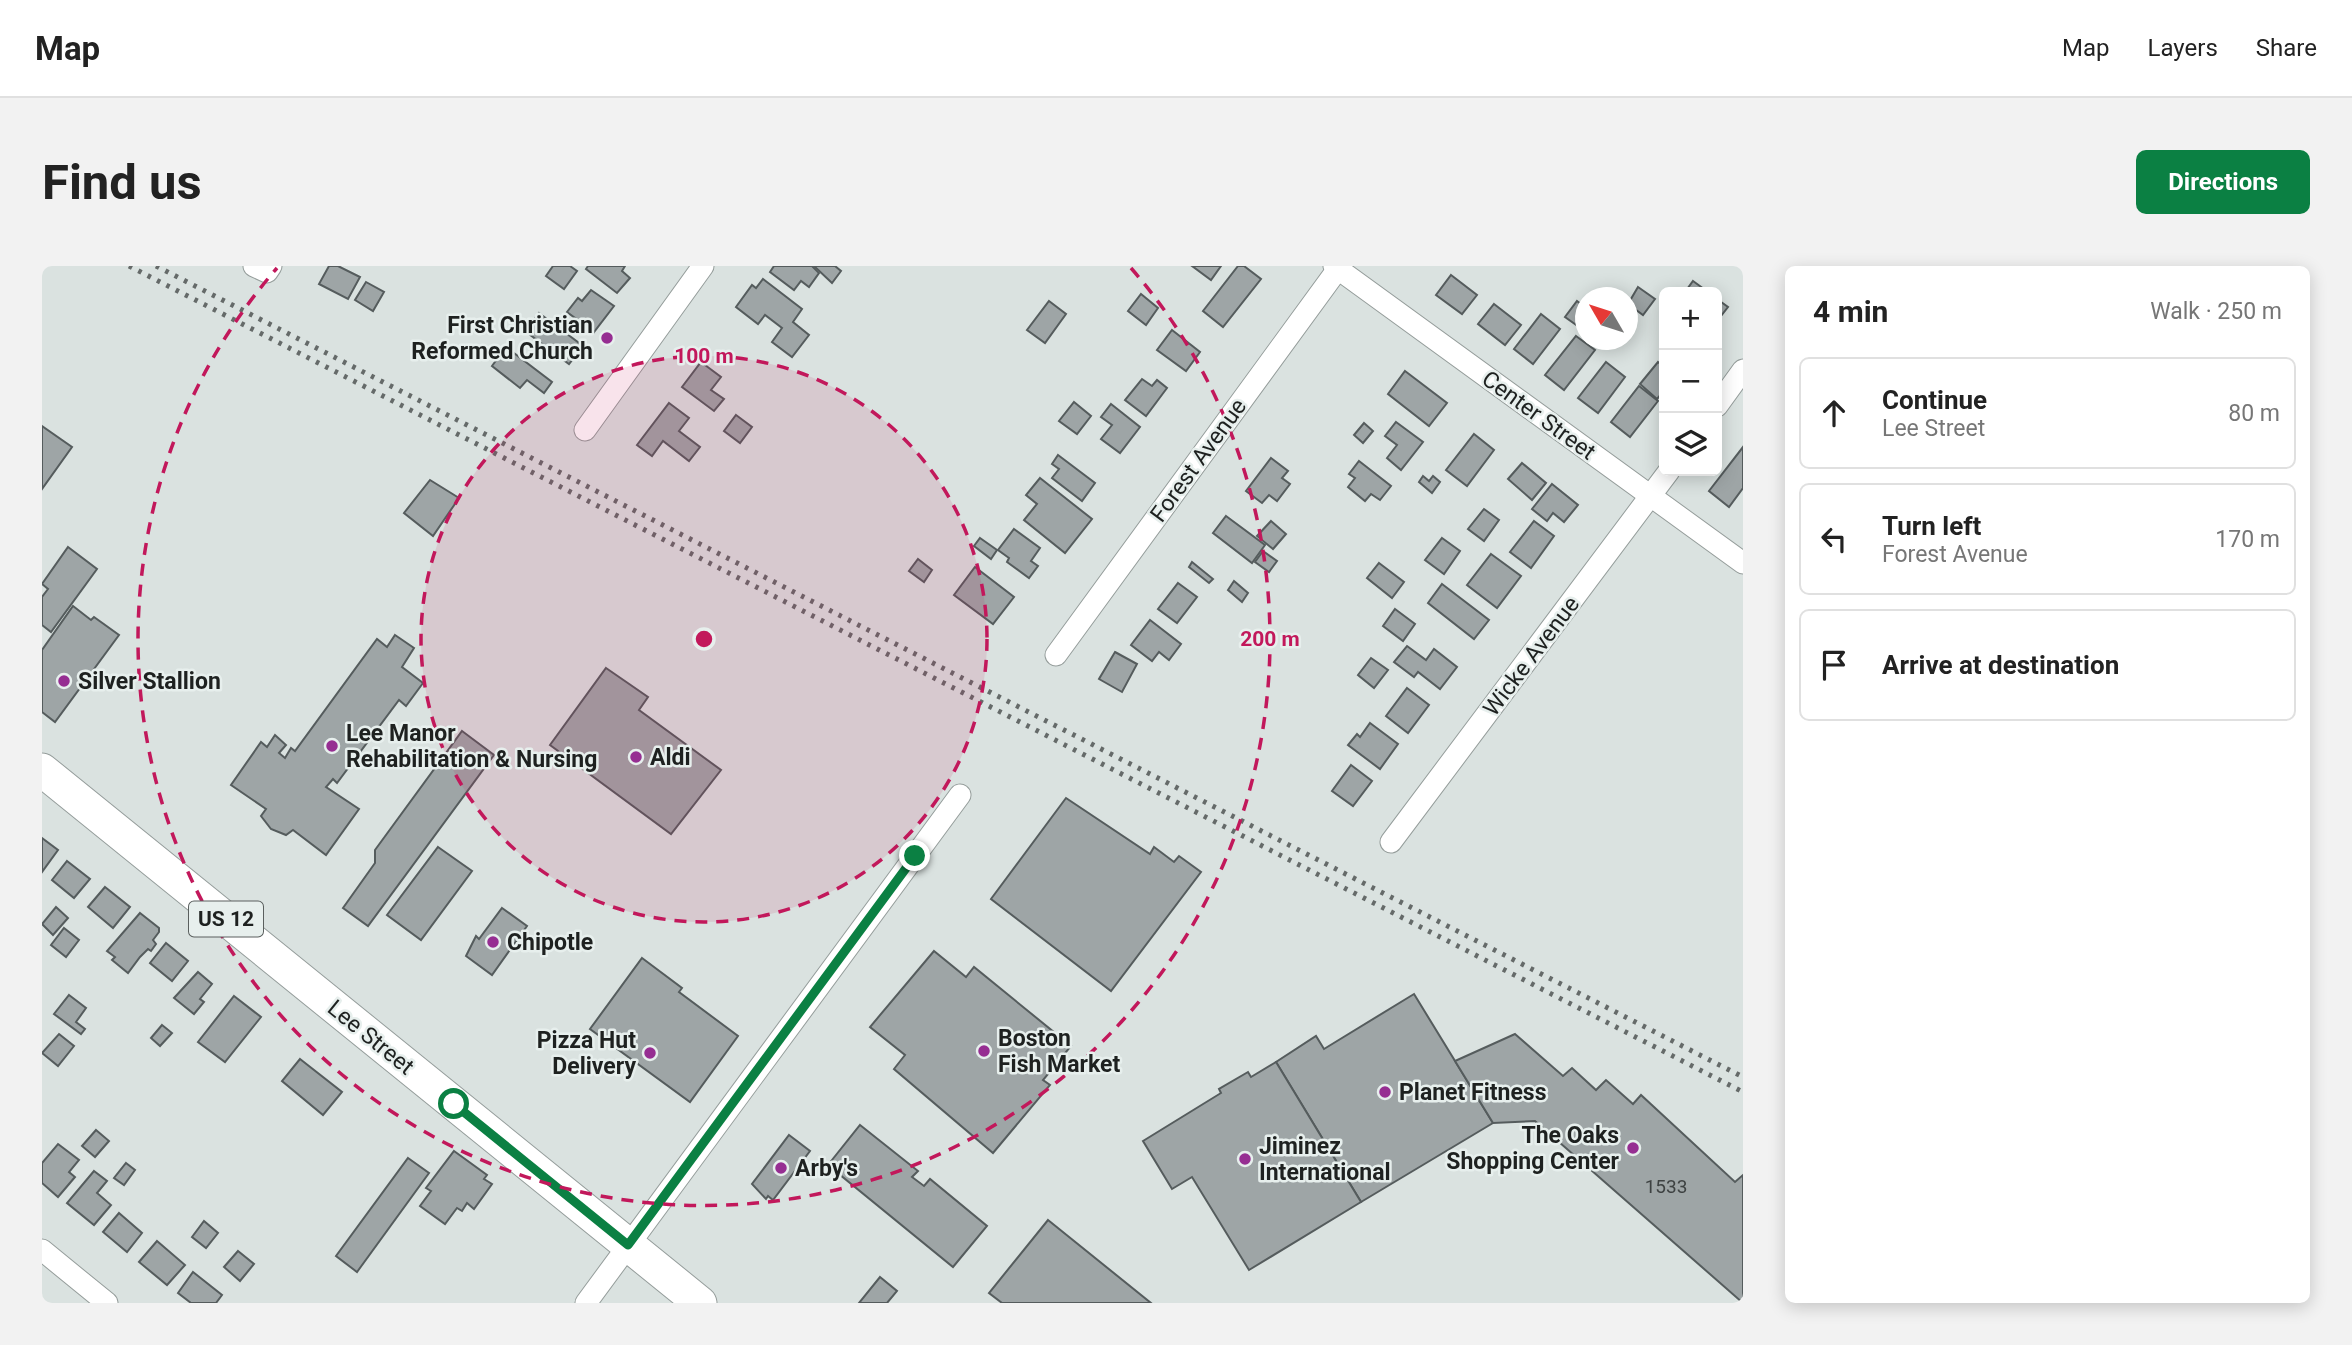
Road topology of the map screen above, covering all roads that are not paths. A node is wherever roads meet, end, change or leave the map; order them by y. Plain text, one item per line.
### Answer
1 (703, 266) edge
2 (1337, 267) edge
3 (1743, 370) edge
4 (1722, 399) edge
5 (585, 430) dead end
6 (1666, 476) edge
7 (1651, 496) junction
8 (1743, 564) edge
9 (1056, 654) dead end
10 (42, 769) edge
11 (960, 795) dead end
12 (1391, 842) dead end
13 (628, 1245) junction
14 (42, 1250) edge
15 (107, 1303) edge
16 (586, 1303) edge
17 (701, 1303) edge

1 - 5 street
2 - 7 street, Center Street
2 - 9 street, Forest Avenue
3 - 4 street
6 - 7 street, Wicke Avenue
7 - 8 street, Center Street
7 - 12 street, Wicke Avenue
10 - 13 main road, Lee Street / US 12
11 - 13 street
13 - 16 street
13 - 17 main road, Lee Street / US 12
14 - 15 street

